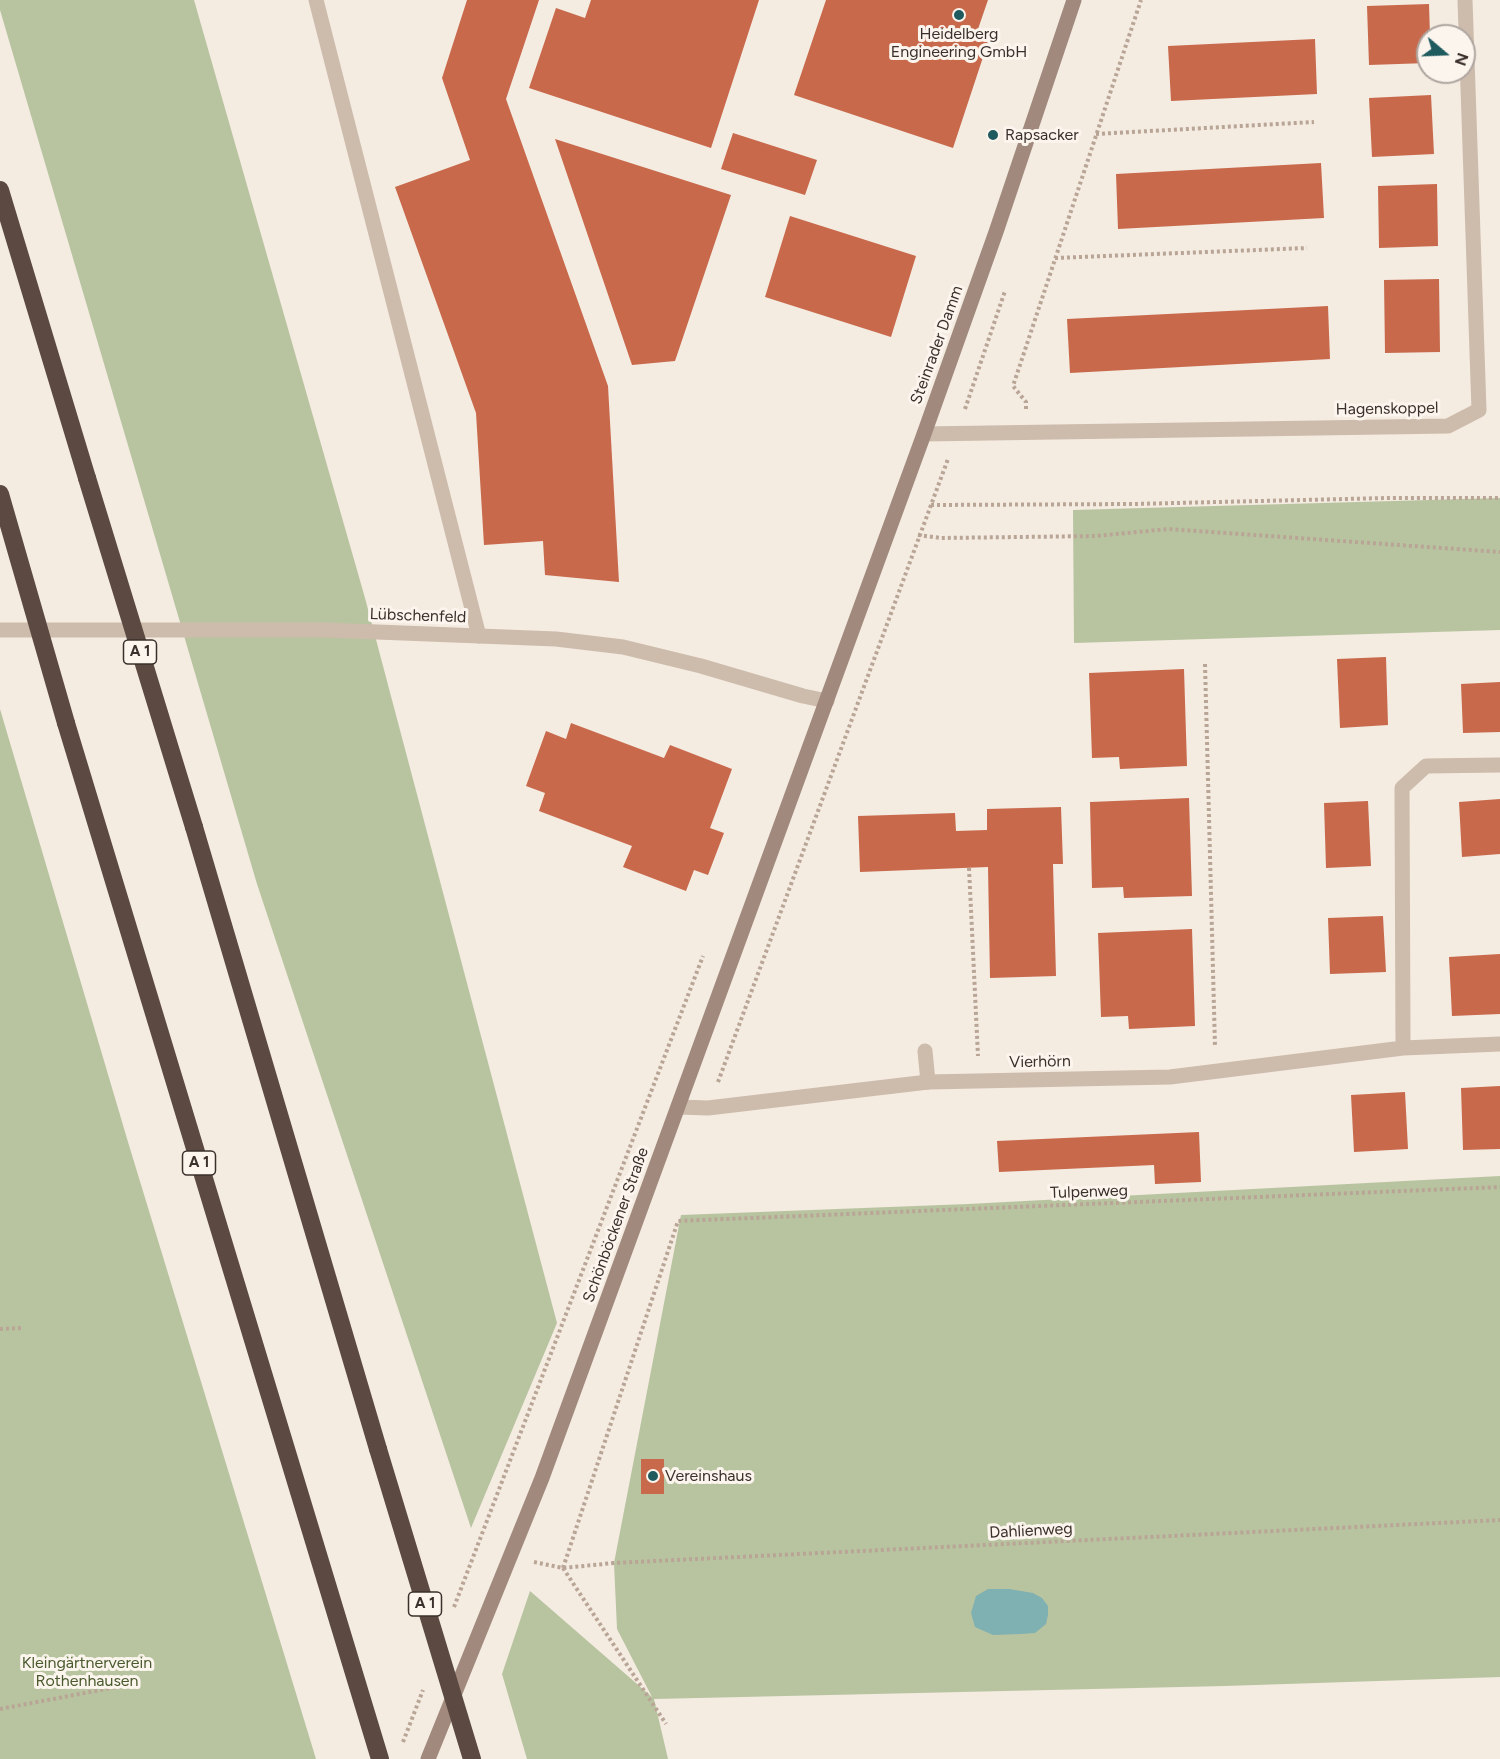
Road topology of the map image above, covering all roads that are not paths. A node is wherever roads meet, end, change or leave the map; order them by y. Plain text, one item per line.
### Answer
1 (316, 0) edge
2 (1074, 0) edge
3 (1465, 0) edge
4 (0, 190) edge
5 (924, 435) junction
6 (0, 494) edge
7 (0, 630) edge
8 (479, 636) junction
9 (827, 701) junction
10 (1500, 765) edge
11 (1500, 1044) edge
12 (1403, 1048) junction
13 (925, 1051) dead end
14 (928, 1082) junction
15 (678, 1107) junction
16 (380, 1759) edge
17 (428, 1759) edge
18 (472, 1759) edge

1 - 8 street
2 - 5 main road, Steinrader Damm
3 - 5 street, Hagenskoppel
4 - 18 highway, A 1, bridge
5 - 9 main road, Steinrader Damm
6 - 16 highway, A 1, bridge
7 - 8 street, Lübschenfeld
8 - 9 street, Lübschenfeld
9 - 15 main road, Schönböckener Straße
10 - 12 street
11 - 12 street, Vierhörn
12 - 14 street, Vierhörn
13 - 14 street
14 - 15 street, Vierhörn
15 - 17 main road, Schönböckener Straße

